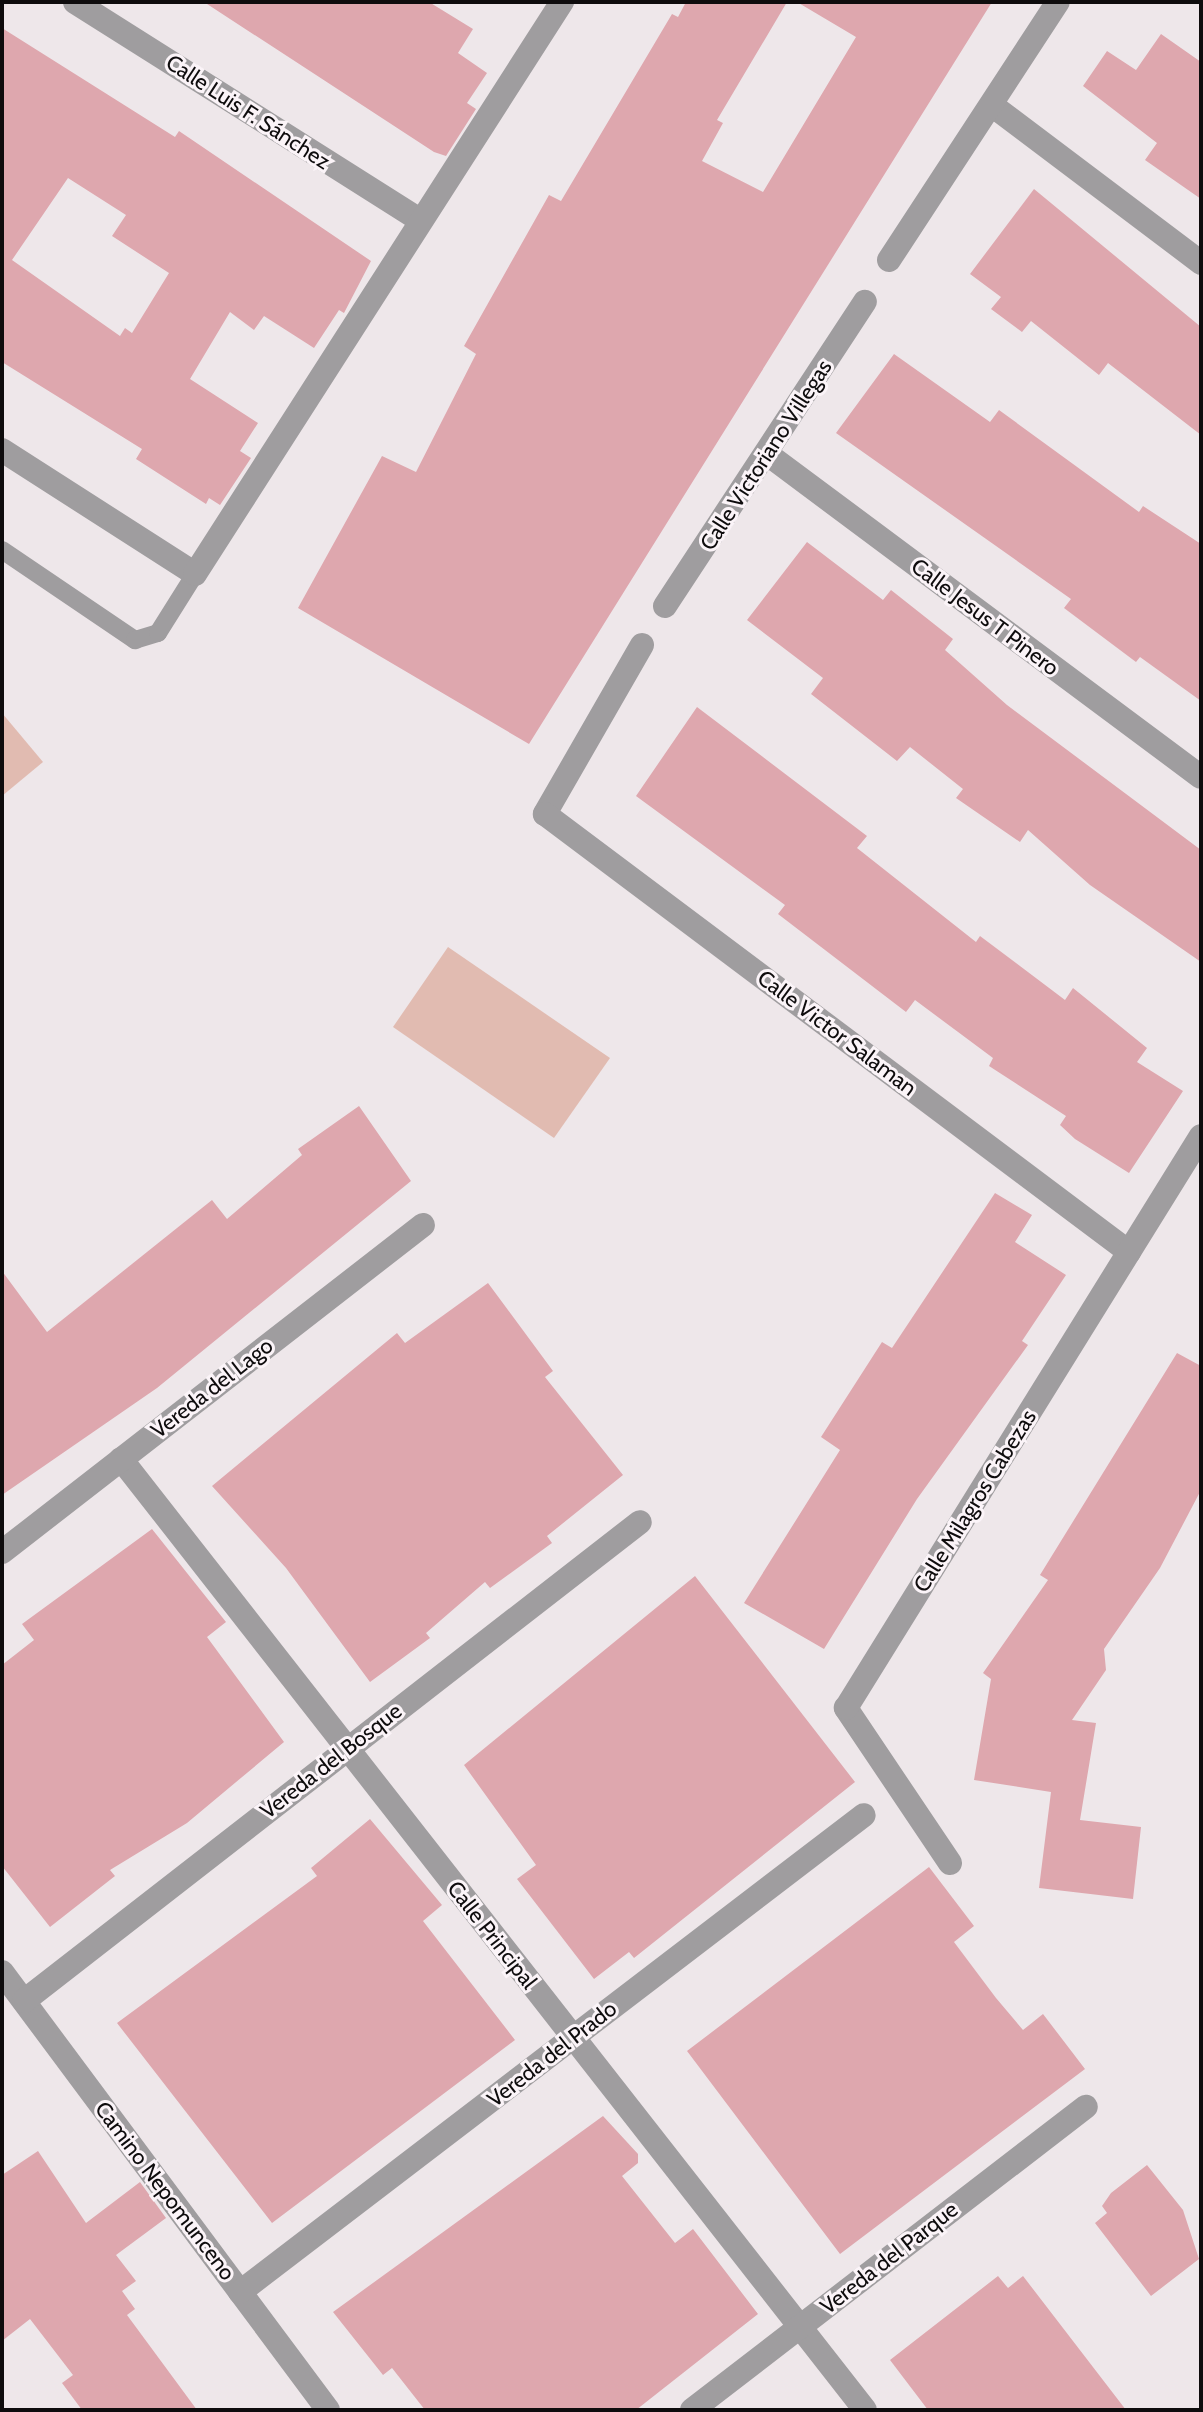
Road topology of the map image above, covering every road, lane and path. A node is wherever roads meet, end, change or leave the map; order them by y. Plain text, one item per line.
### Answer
1 (75, 2) edge
2 (562, 2) edge
3 (1058, 2) edge
4 (993, 106) junction
5 (421, 221) junction
6 (889, 260) dead end
7 (1201, 263) edge
8 (865, 302) dead end
9 (2, 450) edge
10 (770, 456) junction
11 (2, 550) edge
12 (195, 574) junction
13 (665, 606) dead end
14 (642, 645) dead end
15 (1201, 777) edge
16 (1201, 1136) edge
17 (423, 1225) dead end
18 (1129, 1252) junction
19 (121, 1459) junction
20 (640, 1522) dead end
21 (2, 1552) edge
22 (347, 1748) junction
23 (864, 1815) dead end
24 (950, 1863) dead end
25 (2, 1972) edge
26 (24, 2001) junction
27 (573, 2038) junction
28 (1086, 2107) dead end
29 (240, 2292) junction
30 (798, 2328) junction
31 (328, 2410) edge
32 (692, 2410) edge
33 (865, 2410) edge

1 - 5 street, Calle Luis F. Sánchez
2 - 5 street
3 - 4 street
4 - 6 street
4 - 7 street
5 - 12 street
8 - 10 street, Calle Victoriano Villegas
9 - 12 street
10 - 13 street, Calle Victoriano Villegas
10 - 15 street, Calle Jesus T Pinero
11 - 12 lane
14 - 18 street, Calle Victor Salaman
16 - 18 street, Calle Milagros Cabezas
17 - 19 street, Vereda del Lago
18 - 24 street, Calle Milagros Cabezas
19 - 21 street, Vereda del Lago
19 - 22 street, Calle Principal
20 - 22 street, Vereda del Bosque
22 - 26 street, Vereda del Bosque
22 - 27 street, Calle Principal
23 - 27 street, Vereda del Prado
25 - 26 street, Camino Nepomunceno
26 - 29 street, Camino Nepomunceno
27 - 29 street, Vereda del Prado
27 - 30 street, Calle Principal
28 - 30 street, Vereda del Parque
29 - 31 street, Camino Nepomunceno
30 - 32 street, Vereda del Parque
30 - 33 street, Calle Principal

